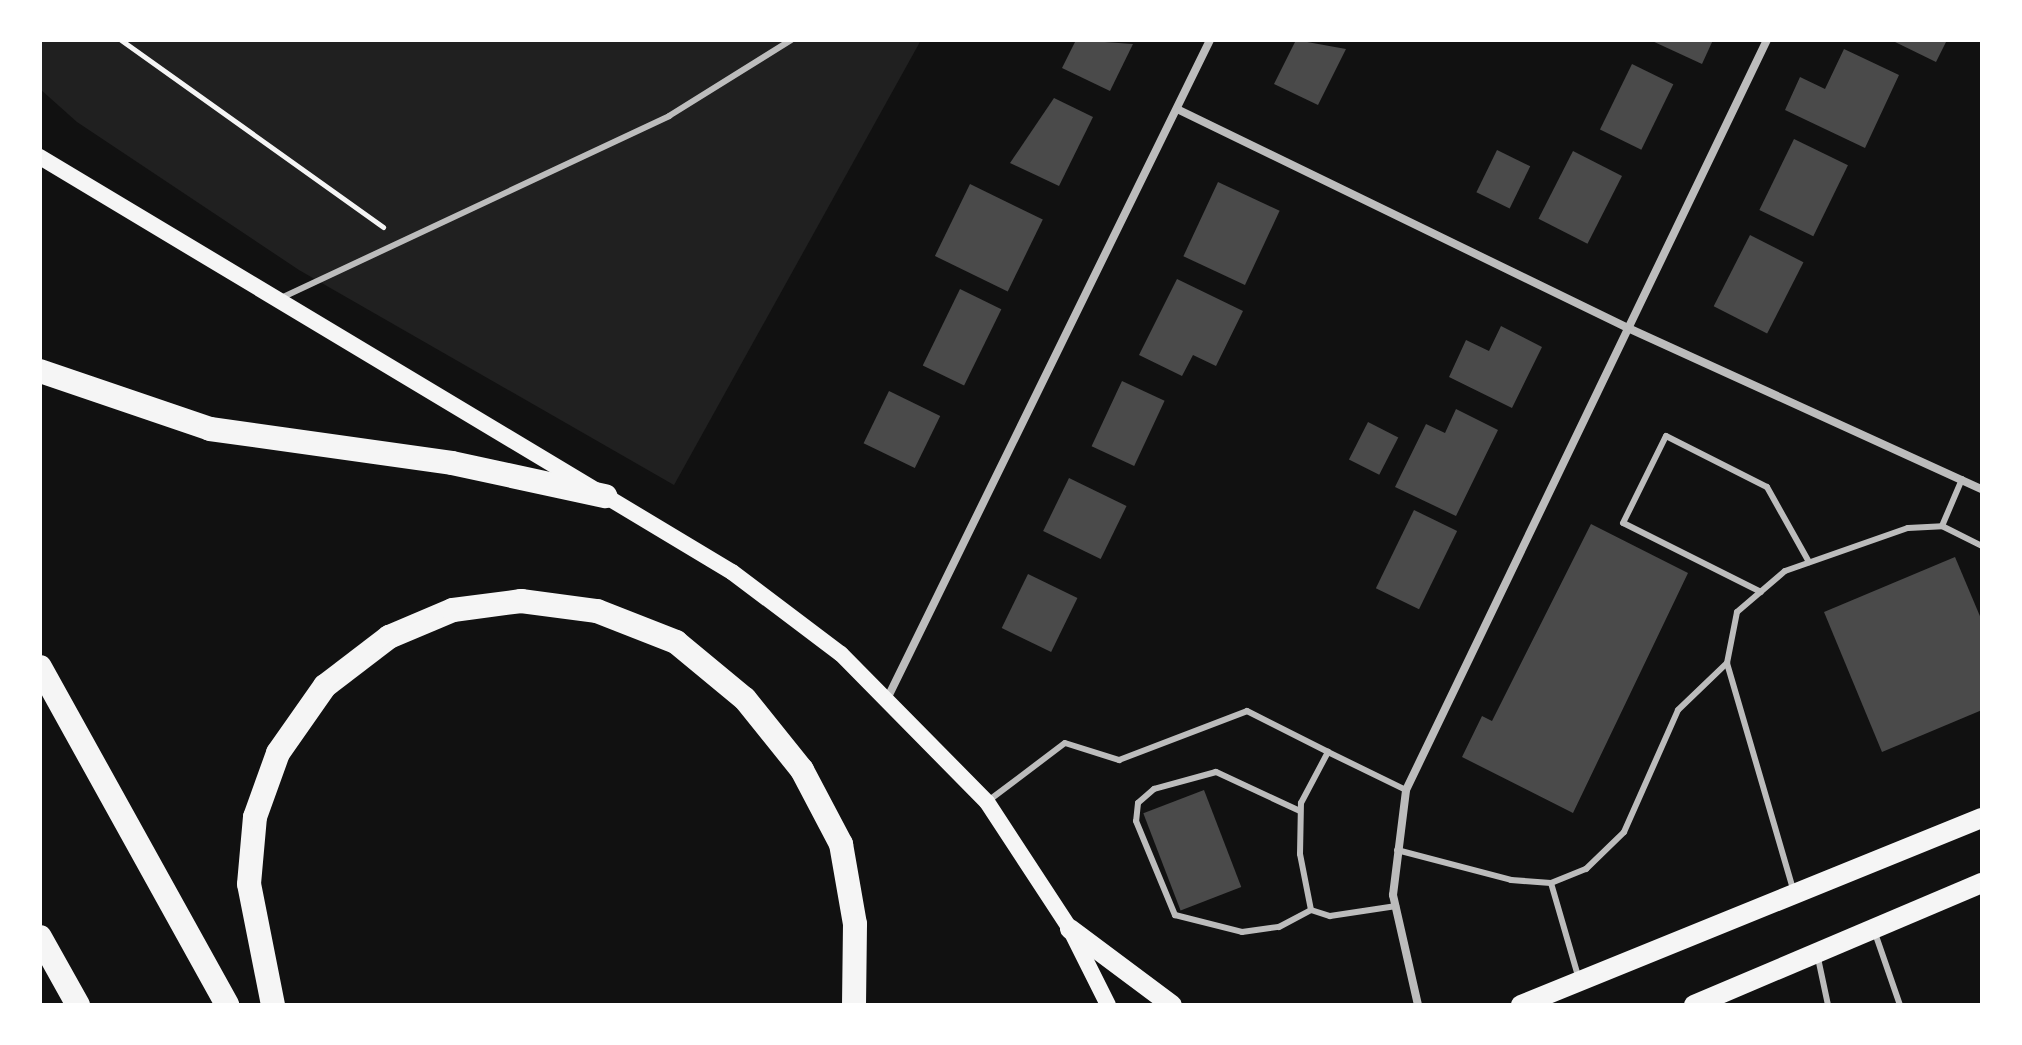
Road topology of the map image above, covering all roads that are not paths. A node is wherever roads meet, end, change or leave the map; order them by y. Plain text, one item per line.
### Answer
1 (791, 40) edge
2 (1210, 40) edge
3 (1767, 40) edge
4 (1177, 109) junction
5 (40, 157) edge
6 (278, 300) junction
7 (1628, 328) junction
8 (40, 371) edge
9 (1962, 479) junction
10 (1982, 489) edge
11 (605, 496) junction
12 (1942, 526) junction
13 (1982, 546) edge
14 (1809, 562) junction
15 (1761, 592) junction
16 (1727, 663) junction
17 (40, 667) edge
18 (888, 697) junction
19 (1328, 752) junction
20 (1406, 790) junction
21 (987, 802) junction
22 (1300, 811) junction
23 (1982, 818) edge
24 (1397, 850) junction
25 (1551, 883) junction
26 (1982, 883) edge
27 (1795, 894) junction
28 (1396, 906) junction
29 (1311, 910) junction
30 (1070, 929) junction
31 (1875, 931) junction
32 (40, 937) edge
33 (1817, 955) junction
34 (1580, 982) junction
35 (78, 1005) edge
36 (227, 1005) edge
37 (273, 1005) edge
38 (854, 1005) edge
39 (1108, 1005) edge
40 (1172, 1005) edge
41 (1418, 1005) edge
42 (1521, 1005) edge
43 (1694, 1005) edge
44 (1828, 1005) edge
45 (1900, 1005) edge

1 - 6 lane
2 - 4 street
3 - 7 street
4 - 7 street
4 - 18 street
5 - 6 main road
6 - 11 main road
7 - 9 street
7 - 20 street
8 - 11 highway
9 - 10 street
9 - 12 lane
11 - 18 main road
12 - 13 lane
12 - 14 lane
14 - 15 lane
14 - 15 lane
15 - 16 lane
16 - 25 lane
16 - 27 lane
17 - 36 highway
18 - 21 main road
19 - 20 lane
19 - 21 lane
19 - 22 lane
20 - 24 street
21 - 30 main road
22 - 29 lane
22 - 29 lane
23 - 27 main road
24 - 25 lane
24 - 28 street
25 - 34 lane
26 - 31 main road
27 - 34 main road
28 - 29 lane
28 - 41 street
30 - 39 main road
30 - 40 main road
31 - 33 main road
31 - 45 lane
32 - 35 highway
33 - 43 main road
33 - 44 lane
34 - 42 main road
37 - 38 highway

